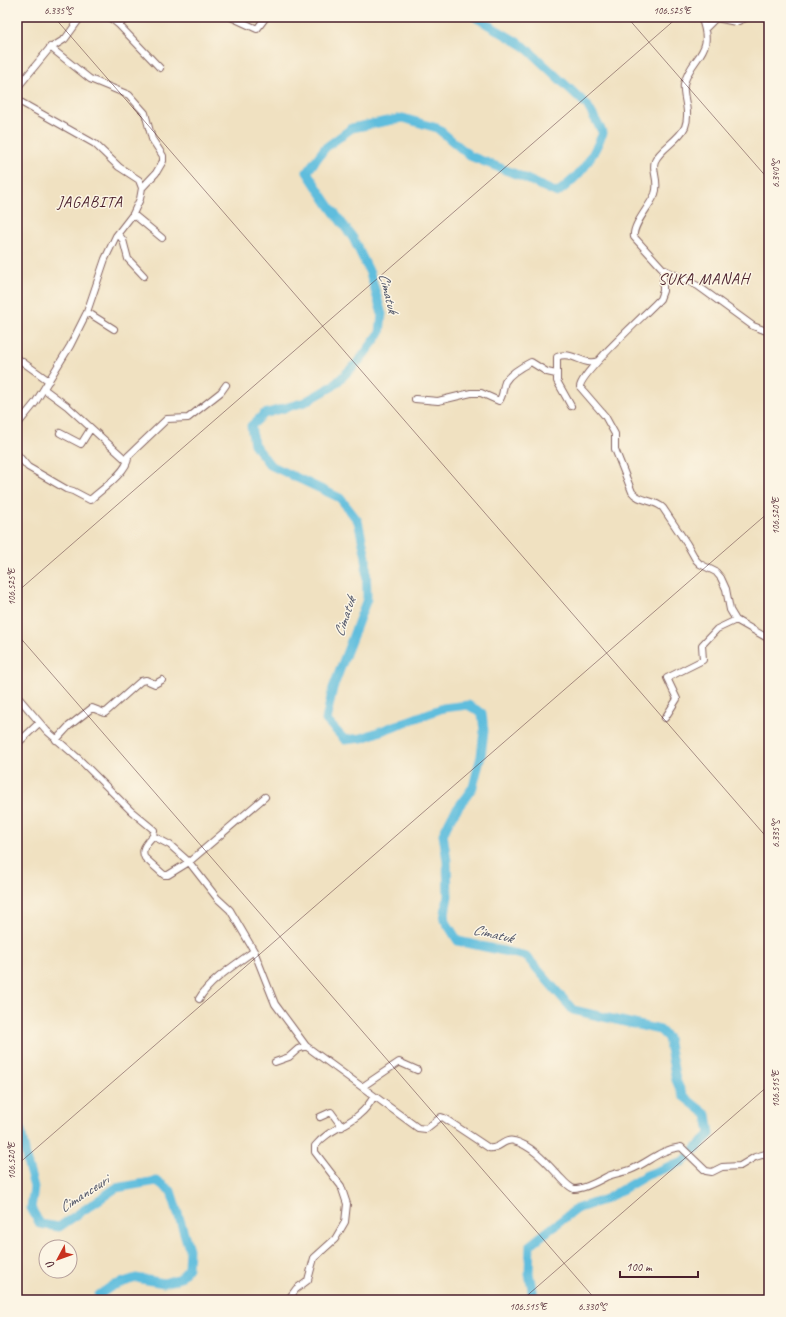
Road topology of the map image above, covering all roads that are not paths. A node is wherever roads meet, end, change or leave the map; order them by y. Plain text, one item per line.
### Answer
1 (81, 17) edge
2 (109, 17) edge
3 (127, 17) edge
4 (230, 17) edge
5 (266, 17) edge
6 (701, 17) edge
7 (748, 17) edge
8 (119, 26) junction
9 (705, 29) junction
10 (50, 47) junction
11 (160, 68) dead end
12 (17, 88) edge
13 (17, 100) edge
14 (142, 188) junction
15 (133, 214) junction
16 (118, 234) junction
17 (162, 238) dead end
18 (664, 269) junction
19 (144, 276) dead end
20 (87, 312) junction
21 (114, 329) dead end
22 (769, 332) edge
23 (17, 358) edge
24 (598, 361) junction
25 (556, 374) junction
26 (49, 381) junction
27 (226, 385) dead end
28 (44, 389) junction
29 (415, 399) dead end
30 (571, 406) dead end
31 (17, 425) edge
32 (91, 428) junction
33 (60, 433) dead end
34 (17, 454) edge
35 (128, 458) junction
36 (736, 620) junction
37 (769, 638) edge
38 (162, 680) dead end
39 (17, 696) edge
40 (665, 718) dead end
41 (39, 723) junction
42 (56, 740) junction
43 (17, 744) edge
44 (265, 797) dead end
45 (153, 836) junction
46 (189, 862) junction
47 (254, 951) junction
48 (199, 999) dead end
49 (306, 1046) junction
50 (274, 1062) dead end
51 (417, 1070) dead end
52 (362, 1087) junction
53 (374, 1096) junction
54 (320, 1117) dead end
55 (342, 1127) junction
56 (769, 1153) edge
57 (293, 1294) junction
58 (288, 1300) edge
59 (297, 1300) edge

1 - 10 street
2 - 8 street
3 - 8 street
4 - 5 street
6 - 9 street
7 - 9 street
8 - 11 street
9 - 18 street
10 - 12 street
10 - 14 street
13 - 14 street
14 - 15 street
15 - 16 street
15 - 17 street
16 - 19 street
16 - 20 street
18 - 22 street
18 - 24 street
20 - 21 street
20 - 26 street
23 - 26 street
24 - 25 street
24 - 36 street
25 - 29 street
25 - 30 street
26 - 28 street
27 - 35 street
28 - 31 street
28 - 32 street
32 - 33 street
32 - 35 street
34 - 35 street
36 - 37 street
36 - 40 street
38 - 42 street
39 - 41 street
41 - 42 street
41 - 43 street
42 - 45 street
44 - 46 street
45 - 46 street
45 - 46 street
46 - 47 street
47 - 48 street
47 - 49 street
49 - 50 street
49 - 52 street
51 - 52 street
52 - 53 street
53 - 55 street
53 - 56 street
54 - 55 street
55 - 57 street
57 - 58 street
57 - 59 street

